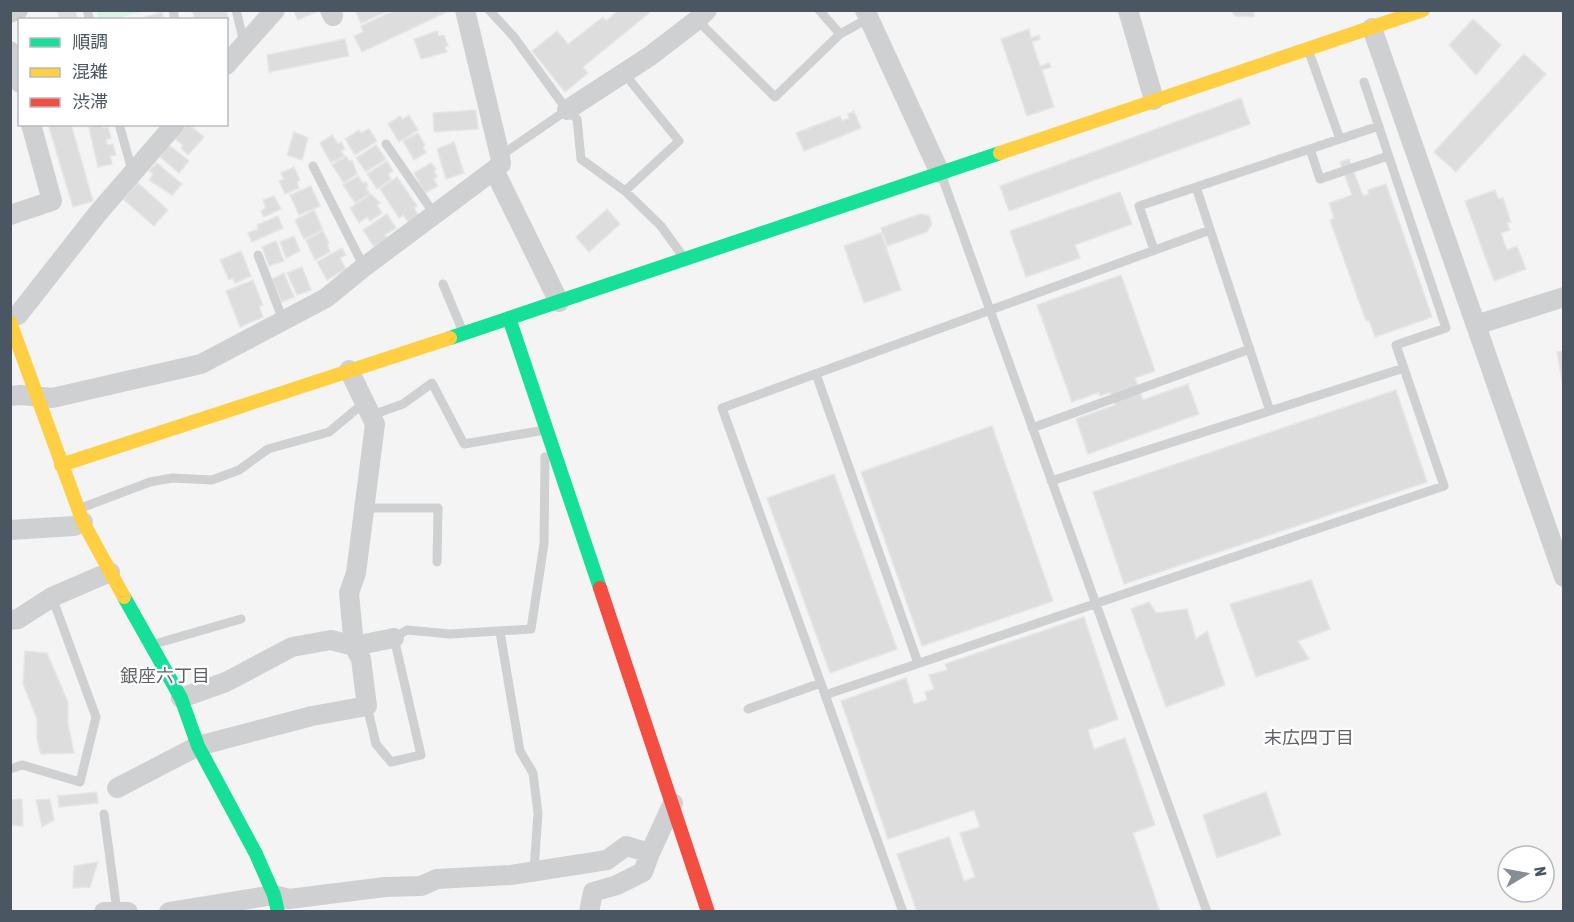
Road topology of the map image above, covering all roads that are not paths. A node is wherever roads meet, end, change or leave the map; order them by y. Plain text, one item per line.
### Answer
1 (18, 10) edge
2 (236, 10) edge
3 (275, 10) edge
4 (465, 10) edge
5 (489, 10) edge
6 (819, 10) edge
7 (1128, 10) edge
8 (1423, 10) edge
9 (10, 13) edge
10 (867, 14) edge
11 (702, 15) edge
12 (1381, 20) edge
13 (840, 34) junction
14 (248, 41) junction
15 (1308, 49) junction
16 (10, 51) edge
17 (228, 63) edge
18 (623, 72) junction
19 (18, 77) edge
20 (1364, 82) dead end
21 (1154, 100) junction
22 (567, 110) junction
23 (32, 126) edge
24 (120, 126) edge
25 (173, 126) edge
26 (1379, 126) junction
27 (1340, 139) junction
28 (386, 144) dead end
29 (1310, 149) junction
30 (1388, 156) junction
31 (497, 163) junction
32 (313, 166) dead end
33 (136, 169) junction
34 (940, 172) junction
35 (1196, 187) junction
36 (625, 191) junction
37 (10, 215) edge
38 (435, 215) junction
39 (1210, 230) junction
40 (1154, 250) junction
41 (258, 255) dead end
42 (684, 258) junction
43 (364, 267) junction
44 (443, 284) dead end
45 (1563, 297) edge
46 (559, 302) junction
47 (990, 310) junction
48 (10, 317) edge
49 (509, 318) junction
50 (283, 320) junction
51 (10, 322) edge
52 (1476, 325) junction
53 (463, 333) junction
54 (1250, 349) junction
55 (1404, 368) junction
56 (349, 370) junction
57 (816, 374) junction
58 (10, 396) edge
59 (36, 397) junction
60 (368, 408) junction
61 (1270, 411) junction
62 (546, 429) junction
63 (1032, 429) junction
64 (61, 465) junction
65 (1051, 481) junction
66 (365, 508) junction
67 (81, 515) junction
68 (10, 530) edge
69 (437, 562) dead end
70 (110, 572) junction
71 (1563, 577) edge
72 (52, 597) junction
73 (1096, 604) junction
74 (241, 619) dead end
75 (10, 620) edge
76 (500, 632) junction
77 (394, 638) junction
78 (150, 646) junction
79 (354, 646) junction
80 (918, 663) junction
81 (821, 683) junction
82 (825, 695) junction
83 (181, 698) junction
84 (367, 706) junction
85 (748, 710) dead end
86 (198, 747) junction
87 (10, 769) edge
88 (117, 788) dead end
89 (673, 803) junction
90 (104, 814) dead end
91 (650, 853) junction
92 (534, 870) junction
93 (276, 903) edge
94 (117, 911) edge
95 (105, 912) edge
96 (128, 912) edge
97 (169, 912) edge
98 (589, 912) edge
99 (708, 912) edge
100 (903, 912) edge
101 (1207, 912) edge

1 - 9 street
2 - 14 lane
3 - 14 street
4 - 31 street
5 - 22 lane
6 - 13 lane
7 - 21 street
8 - 12 street
10 - 13 lane
10 - 34 street
11 - 13 lane
11 - 18 street
12 - 15 street
12 - 52 street
14 - 17 street
15 - 21 street
15 - 27 lane
16 - 19 street
18 - 22 street
18 - 36 lane
20 - 26 lane
21 - 34 street
22 - 31 lane
22 - 36 lane
23 - 37 street
24 - 33 lane
25 - 33 street
26 - 27 lane
26 - 30 lane
27 - 29 lane
28 - 38 lane
29 - 30 lane
29 - 35 lane
30 - 55 lane
31 - 38 street
31 - 46 street
32 - 43 lane
33 - 48 street
34 - 42 street
34 - 47 lane
35 - 39 lane
35 - 40 lane
36 - 42 lane
38 - 43 street
39 - 40 lane
39 - 54 lane
40 - 47 lane
41 - 50 lane
42 - 46 street
43 - 50 street
44 - 53 lane
45 - 52 street
46 - 49 street
47 - 57 lane
47 - 63 lane
49 - 53 street
49 - 62 street
50 - 59 street
51 - 59 street
52 - 71 street
53 - 56 street
54 - 61 lane
54 - 63 lane
55 - 61 lane
55 - 73 lane
56 - 60 street
56 - 64 street
57 - 80 lane
57 - 81 lane
58 - 59 street
59 - 64 street
60 - 62 lane
60 - 66 street
60 - 67 lane
61 - 65 lane
62 - 76 lane
62 - 89 street
63 - 65 lane
64 - 67 street
65 - 73 lane
66 - 69 lane
66 - 79 street
67 - 68 street
67 - 70 street
70 - 72 street
70 - 78 street
72 - 75 street
72 - 87 lane
73 - 80 lane
73 - 101 lane
74 - 78 lane
76 - 77 lane
76 - 92 lane
77 - 79 street
77 - 84 lane
78 - 83 street
79 - 83 street
79 - 84 street
80 - 82 lane
81 - 82 lane
81 - 85 lane
82 - 100 lane
83 - 86 street
84 - 86 street
86 - 88 street
86 - 93 street
89 - 91 street
89 - 99 street
90 - 94 lane
91 - 92 street
91 - 98 street
92 - 93 street
93 - 97 street
94 - 95 street
94 - 96 street

